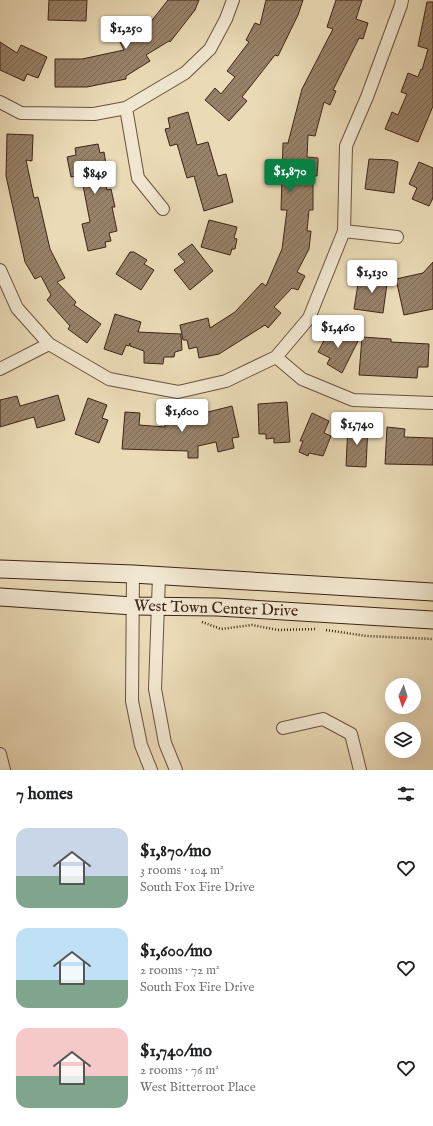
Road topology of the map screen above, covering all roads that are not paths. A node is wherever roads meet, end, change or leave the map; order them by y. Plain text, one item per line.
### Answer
1 (233, 0) edge
2 (402, 0) edge
3 (0, 102) edge
4 (126, 108) junction
5 (163, 209) dead end
6 (344, 231) junction
7 (397, 237) dead end
8 (0, 270) edge
9 (49, 344) junction
10 (276, 356) junction
11 (0, 369) edge
12 (433, 403) edge
13 (0, 568) edge
14 (133, 574) junction
15 (159, 576) junction
16 (433, 592) edge
17 (0, 597) edge
18 (133, 606) junction
19 (157, 607) junction
20 (433, 620) edge
21 (283, 728) dead end
22 (0, 754) edge
23 (4, 770) edge
24 (151, 770) edge
25 (176, 770) edge
26 (360, 770) edge

1 - 4 street
2 - 6 street
3 - 4 street
4 - 5 street
6 - 7 street
6 - 10 street
8 - 9 street
9 - 10 street
9 - 11 street
10 - 12 street
13 - 14 street, West Town Center Drive
14 - 15 street, West Town Center Drive
14 - 18 street
15 - 16 street, West Town Center Drive
15 - 19 street
17 - 18 street, West Town Center Drive
18 - 19 street, West Town Center Drive
18 - 24 street
19 - 20 street, West Town Center Drive
19 - 25 street
21 - 26 street
22 - 23 street

